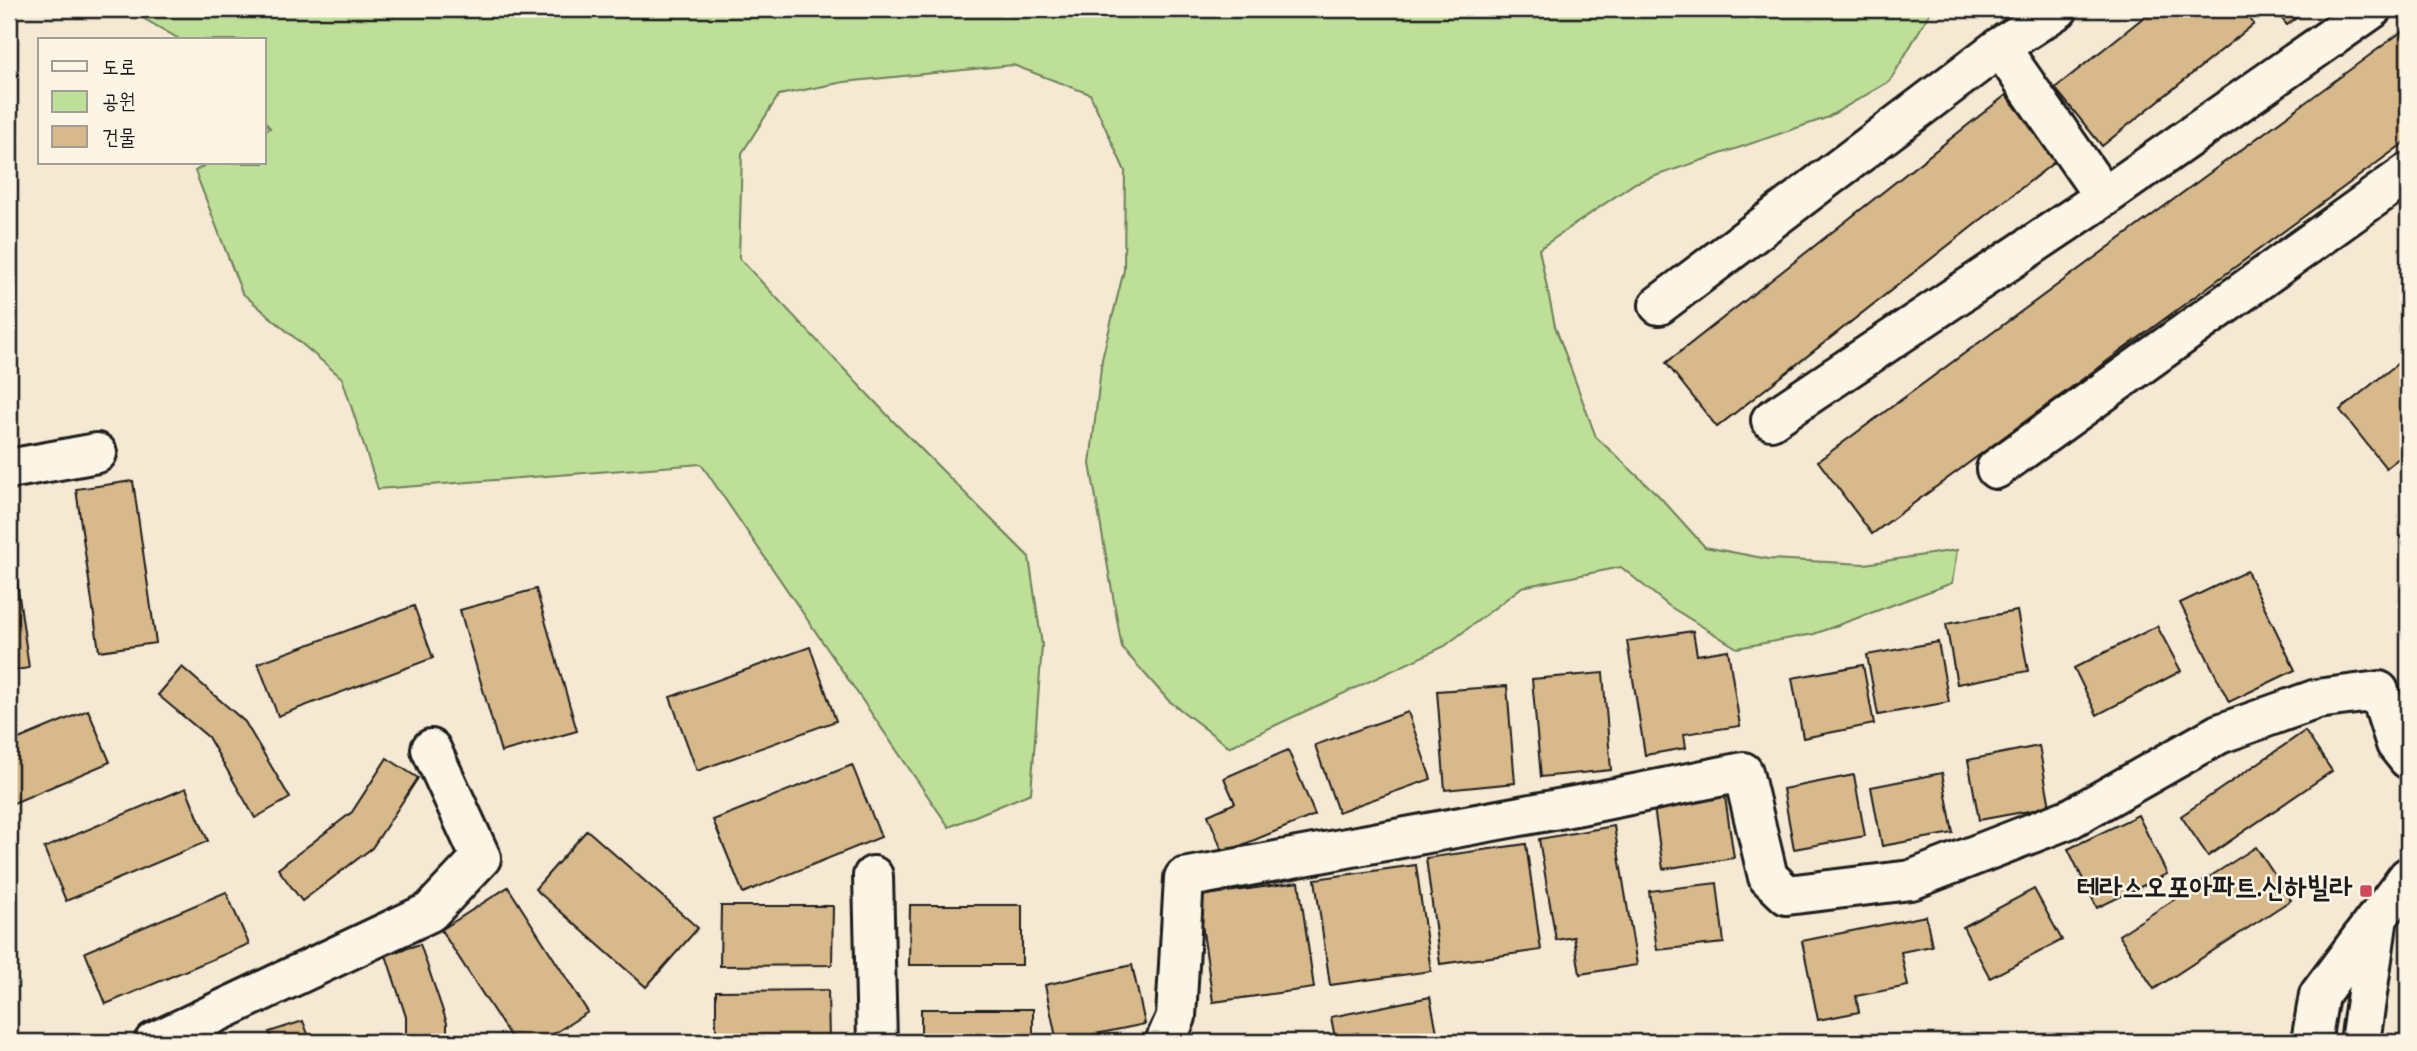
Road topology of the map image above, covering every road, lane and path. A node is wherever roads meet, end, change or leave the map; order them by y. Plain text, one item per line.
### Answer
1 (2058, 9) edge
2 (2372, 9) edge
3 (2000, 47) junction
4 (2408, 173) edge
5 (2104, 197) junction
6 (1659, 305) dead end
7 (1771, 420) dead end
8 (97, 453) dead end
9 (1996, 469) dead end
10 (9, 470) edge
11 (431, 749) dead end
12 (2408, 759) edge
13 (873, 876) dead end
14 (2408, 877) edge
15 (2378, 917) junction
16 (154, 1042) edge
17 (877, 1042) edge
18 (1165, 1042) edge
19 (2311, 1042) edge
20 (2360, 1042) edge

1 - 3 street
2 - 5 street
3 - 5 street
3 - 6 street
4 - 9 street
5 - 7 street
8 - 10 street
11 - 16 street
12 - 18 street
13 - 17 street
14 - 15 street
15 - 19 street
15 - 20 street

